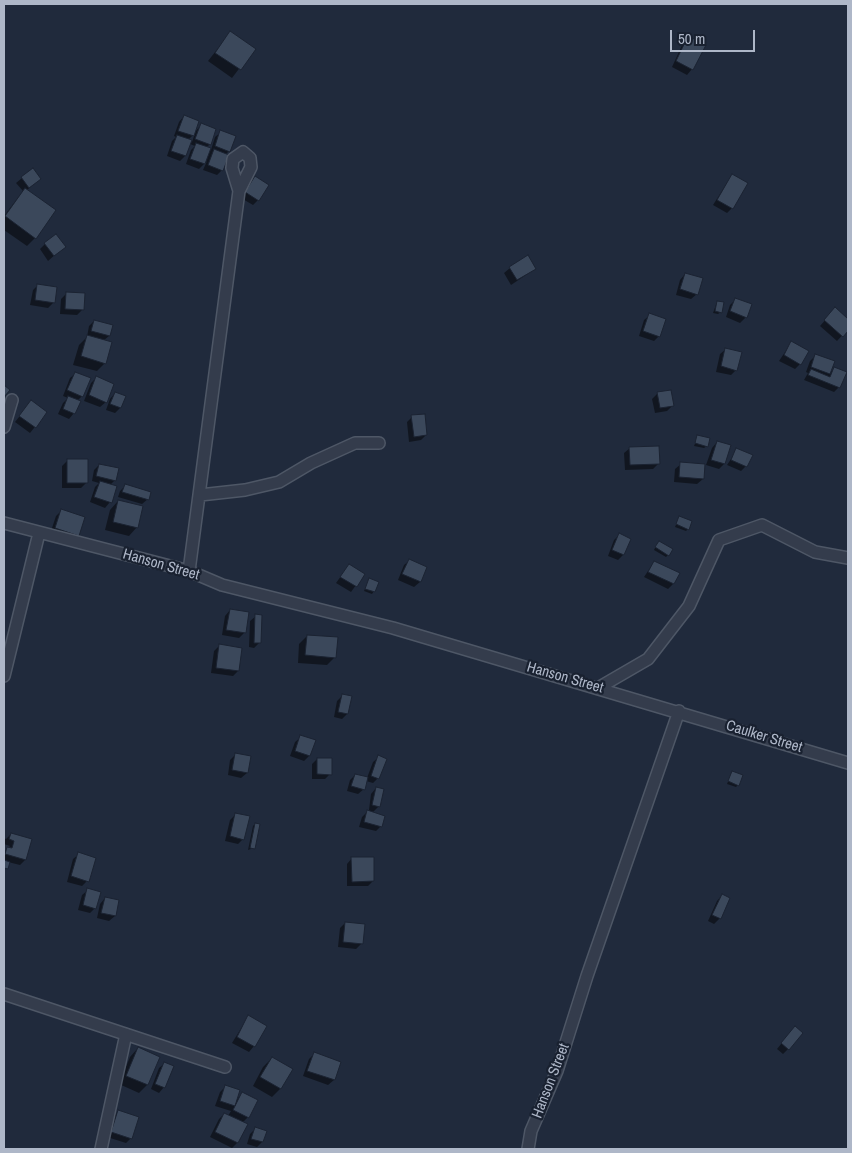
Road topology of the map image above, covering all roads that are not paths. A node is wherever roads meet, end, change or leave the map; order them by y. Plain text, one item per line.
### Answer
1 (239, 191) dead end
2 (12, 400) dead end
3 (4, 427) edge
4 (378, 443) dead end
5 (200, 495) junction
6 (4, 523) edge
7 (39, 533) junction
8 (848, 558) edge
9 (190, 571) junction
10 (4, 676) edge
11 (598, 688) junction
12 (679, 711) junction
13 (848, 763) edge
14 (4, 994) edge
15 (126, 1034) junction
16 (225, 1066) dead end
17 (101, 1149) edge
18 (528, 1149) edge

1 - 5 street
2 - 3 street
4 - 5 street
5 - 9 street
6 - 7 street, Hanson Street
7 - 9 street, Hanson Street
7 - 10 street
8 - 11 street
9 - 11 street, Hanson Street
11 - 12 street, Hanson Street
12 - 13 street, Caulker Street
12 - 18 street, Hanson Street
14 - 15 street
15 - 16 street
15 - 17 street

